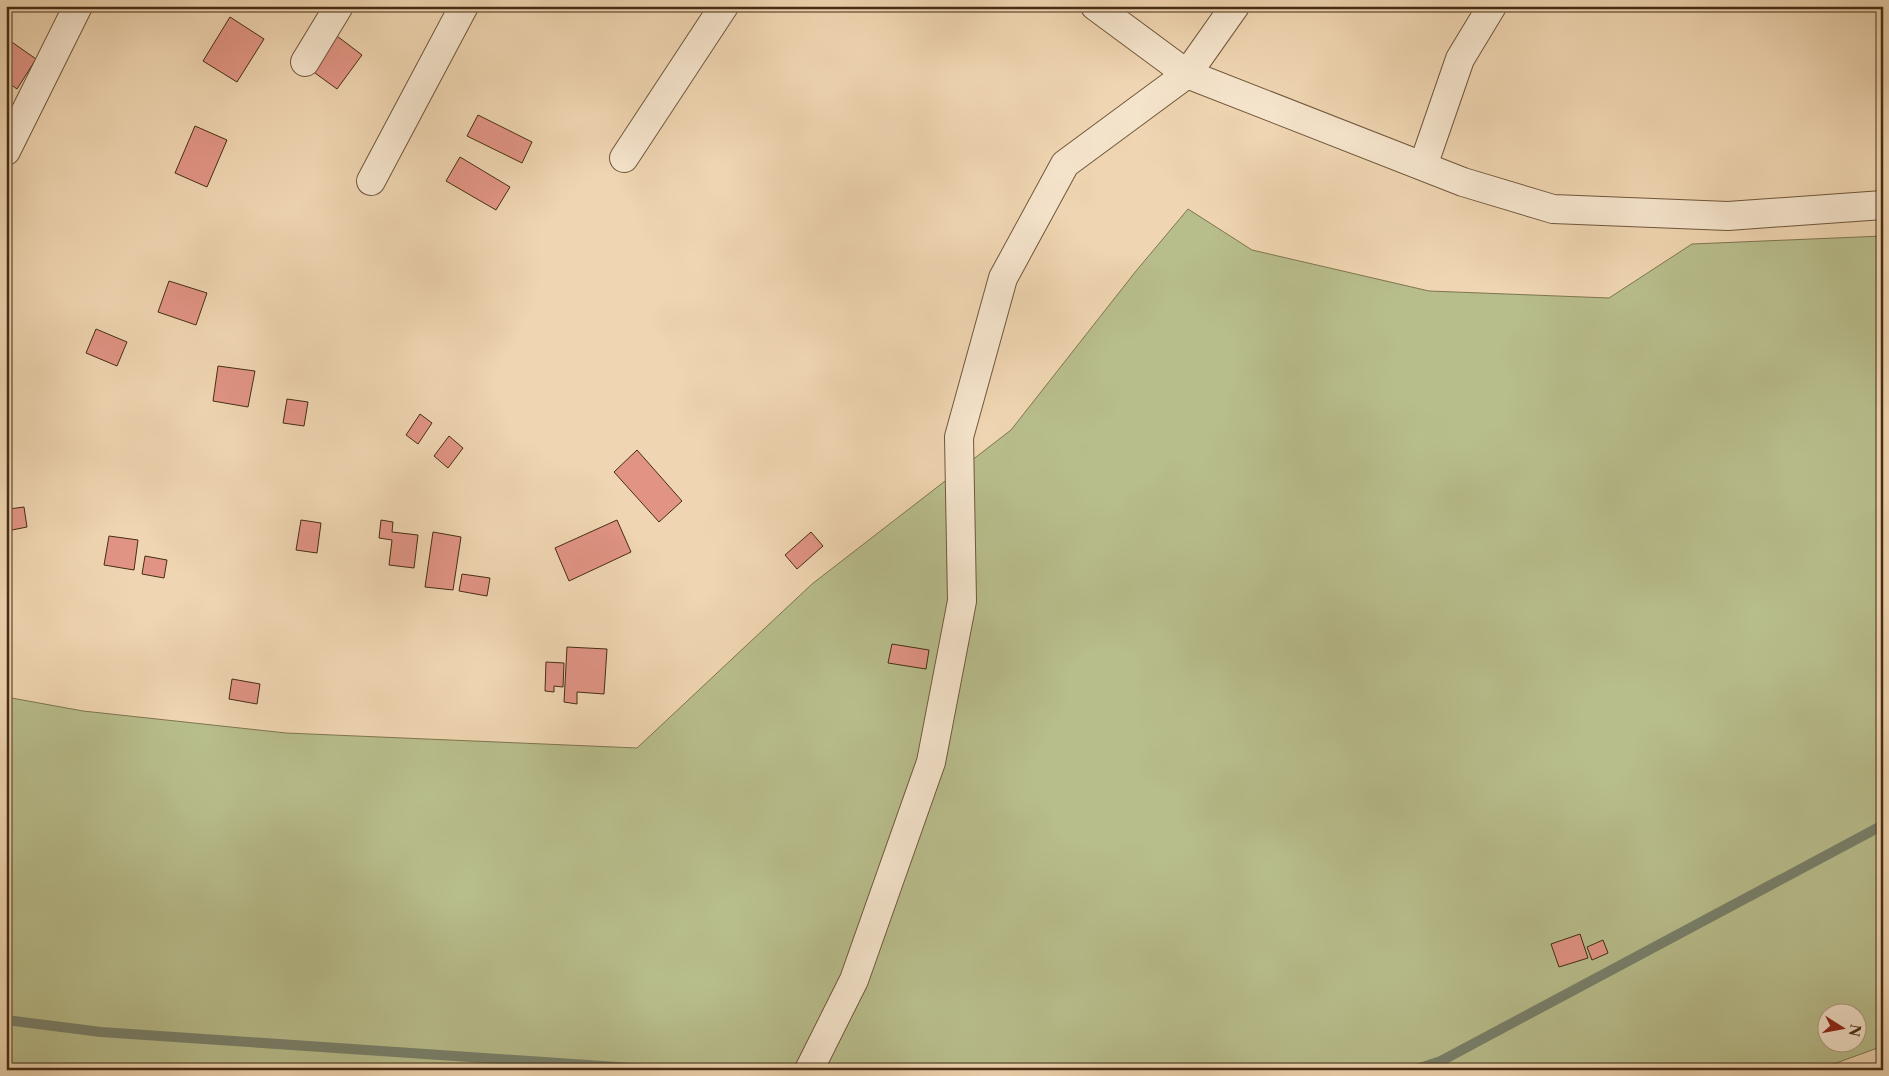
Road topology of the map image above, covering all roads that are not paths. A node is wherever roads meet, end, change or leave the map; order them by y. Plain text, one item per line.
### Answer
1 (78, 6) edge
2 (339, 6) edge
3 (464, 6) edge
4 (724, 6) edge
5 (1095, 6) edge
6 (1236, 6) edge
7 (1492, 6) edge
8 (305, 62) dead end
9 (1187, 74) junction
10 (6, 151) edge
11 (624, 158) dead end
12 (1423, 166) junction
13 (371, 181) dead end
14 (1883, 206) edge
15 (808, 1070) edge

1 - 10 street
2 - 8 street
3 - 13 street
4 - 11 street
5 - 9 street
6 - 9 street
7 - 12 street
9 - 12 street
9 - 15 street
12 - 14 street

